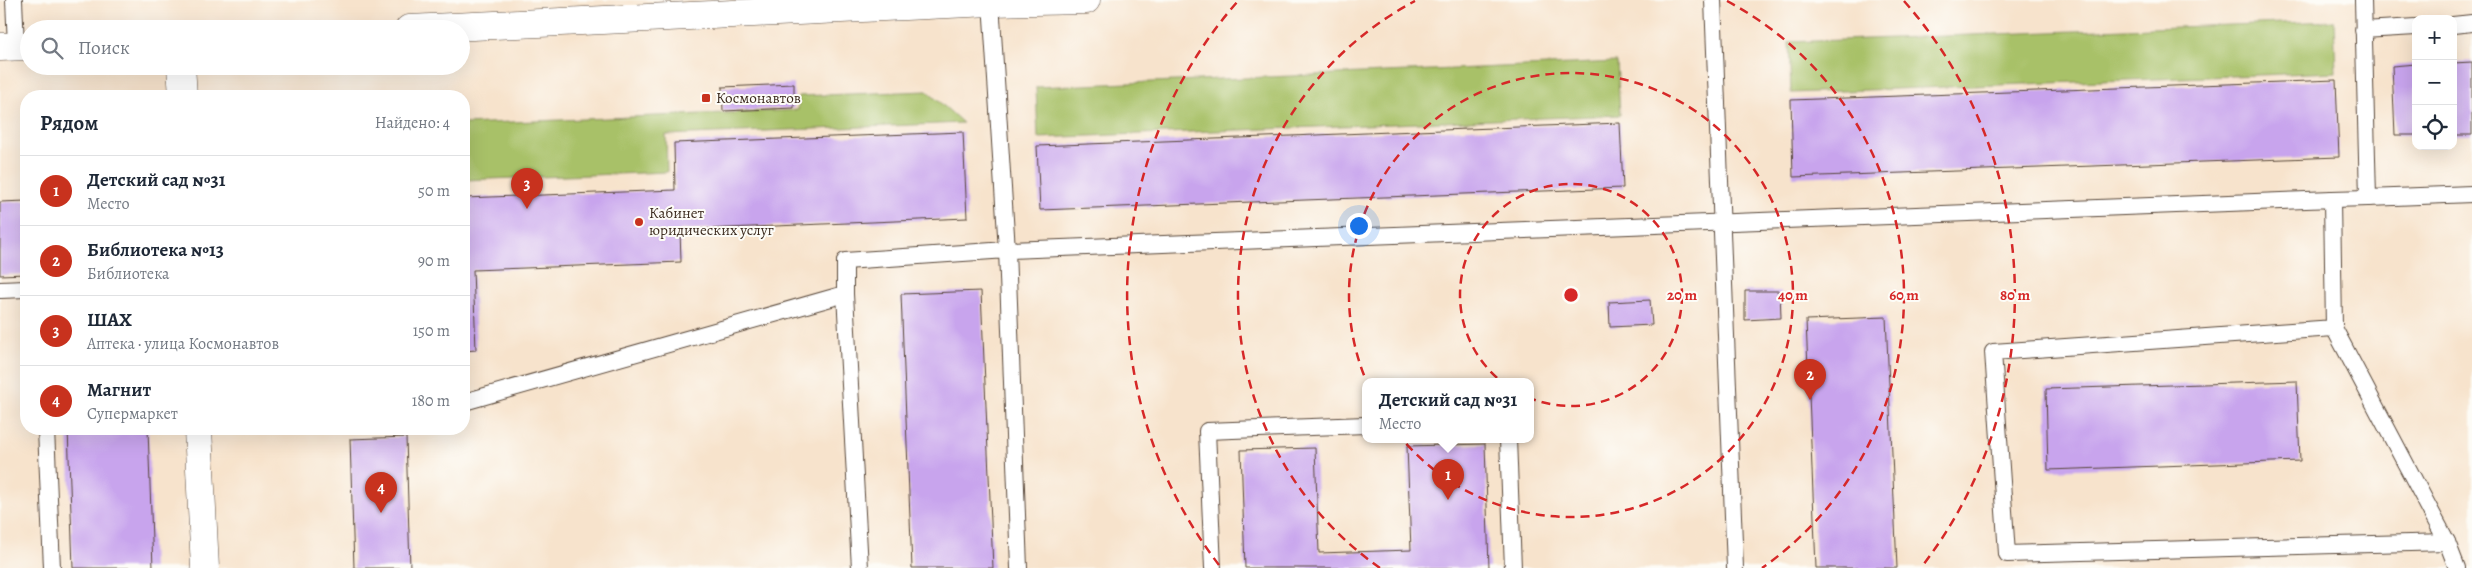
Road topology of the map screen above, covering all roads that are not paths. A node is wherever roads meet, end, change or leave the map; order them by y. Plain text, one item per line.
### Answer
1 (14, 0) edge
2 (1086, 0) edge
3 (1713, 0) edge
4 (2363, 0) edge
5 (991, 2) junction
6 (744, 7) edge
7 (2472, 24) edge
8 (470, 25) edge
9 (2457, 25) edge
10 (2412, 27) edge
11 (2364, 30) junction
12 (15, 46) edge
13 (181, 75) edge
14 (182, 90) edge
15 (2472, 194) edge
16 (2368, 198) junction
17 (2332, 199) junction
18 (1722, 223) junction
19 (1007, 250) junction
20 (20, 289) edge
21 (0, 290) edge
22 (845, 294) junction
23 (2334, 328) junction
24 (470, 400) edge
25 (1362, 425) edge
26 (46, 435) edge
27 (198, 435) edge
28 (1508, 443) edge
29 (2447, 542) junction
30 (52, 568) edge
31 (206, 568) edge
32 (860, 568) edge
33 (1019, 568) edge
34 (1212, 568) edge
35 (1513, 568) edge
36 (1735, 568) edge
37 (2457, 568) edge

1 - 12 lane
2 - 5 street
3 - 18 lane
4 - 11 lane
5 - 6 street
5 - 19 lane
6 - 8 street
7 - 9 lane
10 - 11 lane
11 - 16 lane
13 - 14 street
15 - 16 lane
16 - 17 lane
17 - 18 lane
17 - 23 lane
18 - 19 lane
18 - 36 lane
19 - 22 lane
19 - 33 lane
20 - 21 lane
22 - 24 lane
22 - 32 lane
23 - 29 lane
23 - 29 lane
25 - 34 lane
26 - 30 lane
27 - 31 street
28 - 35 lane
29 - 37 lane

